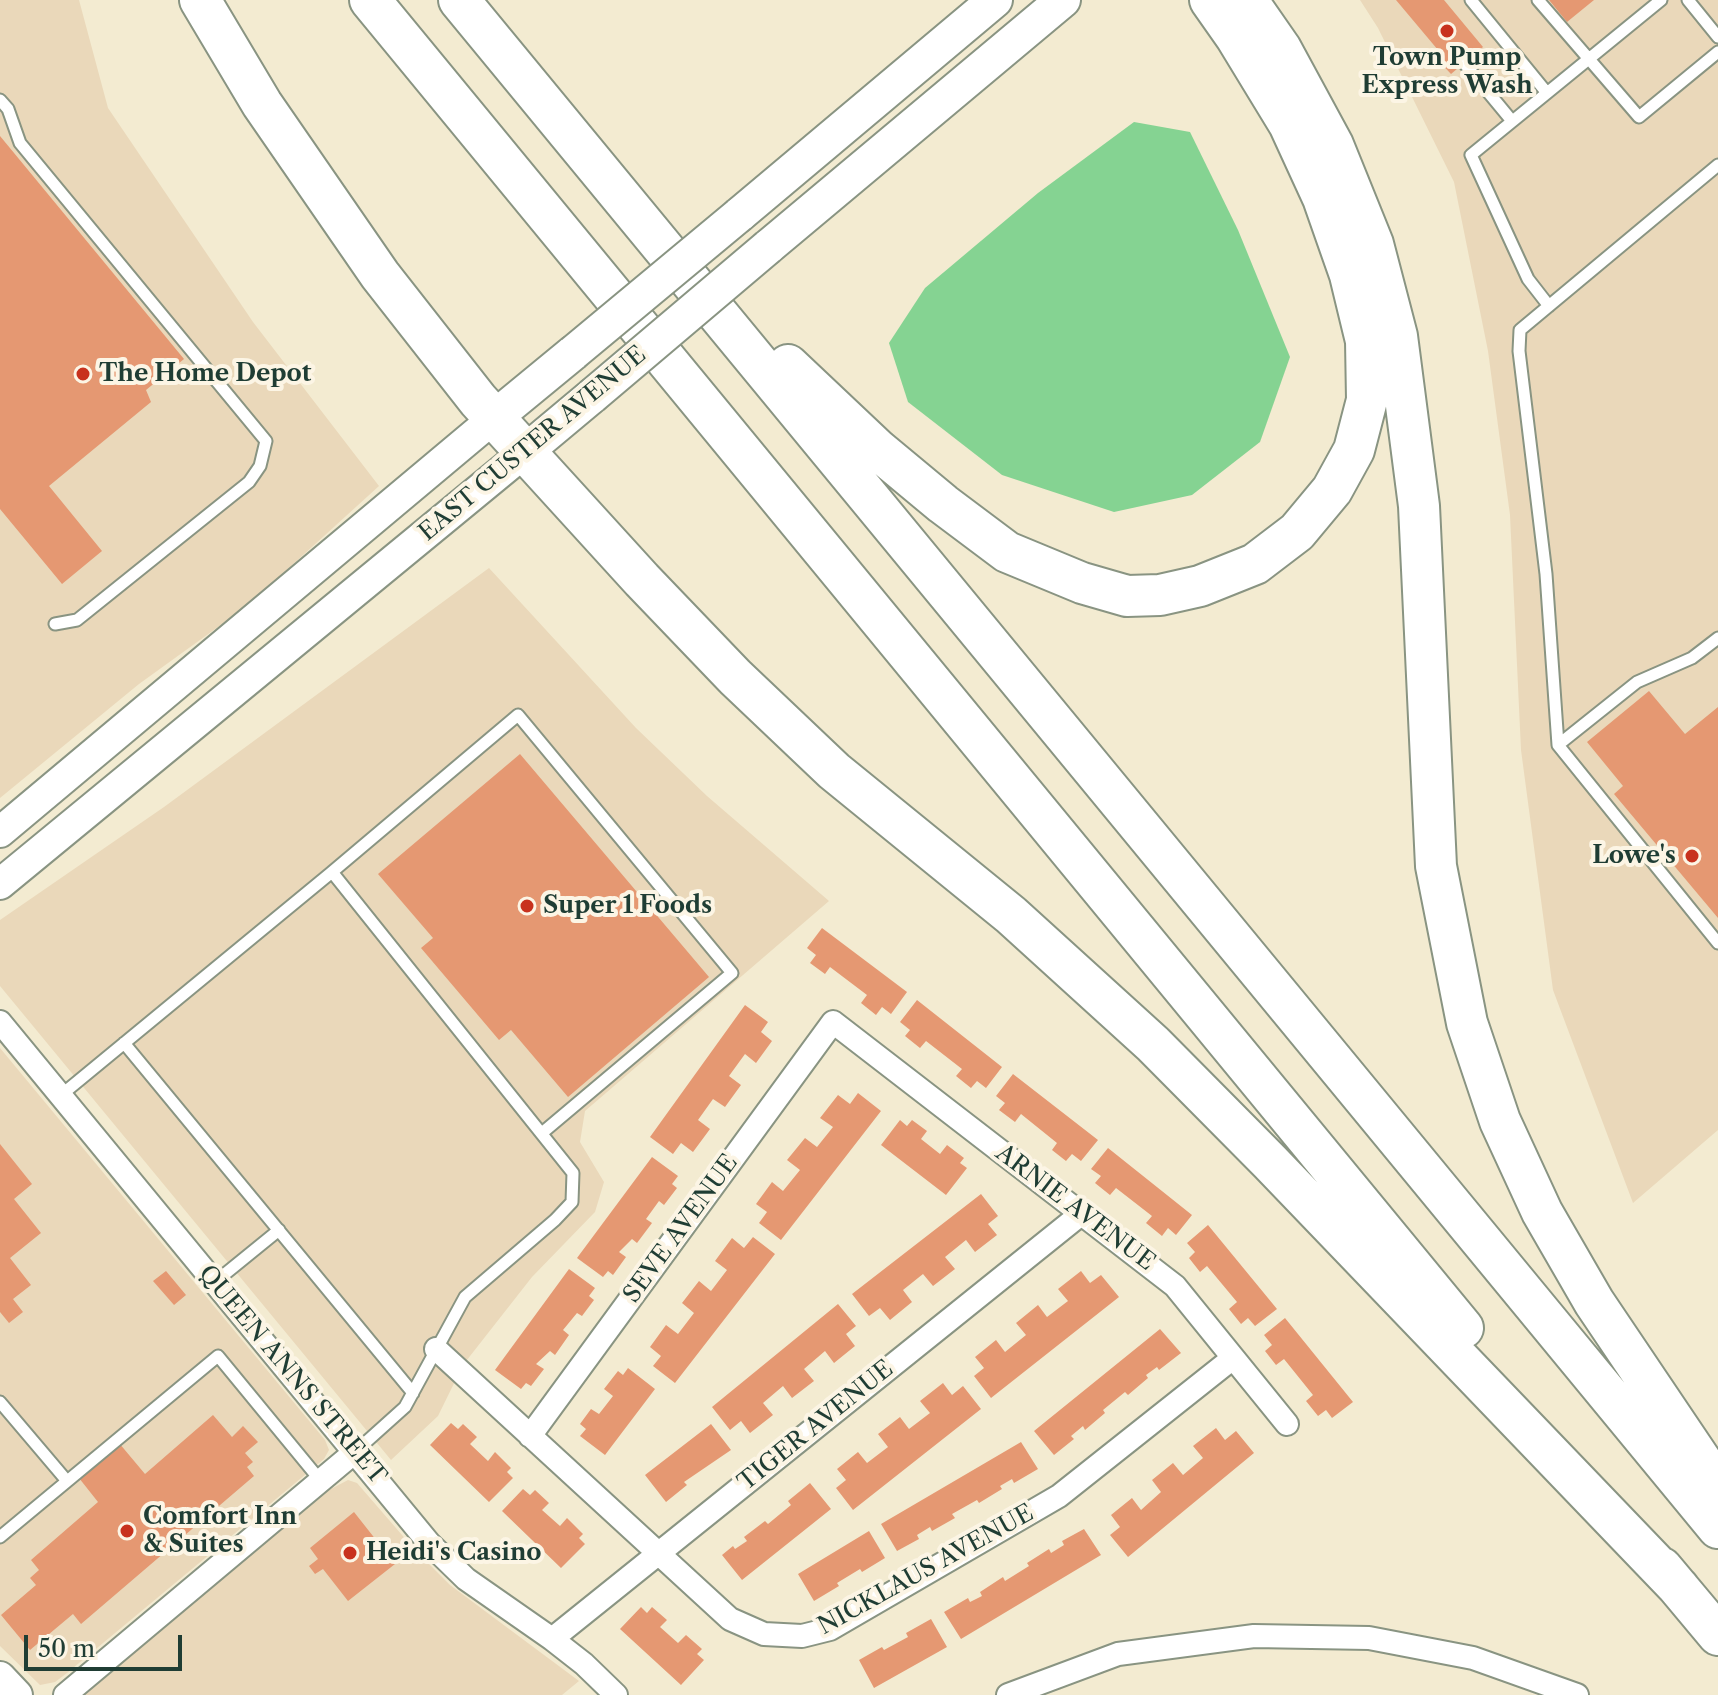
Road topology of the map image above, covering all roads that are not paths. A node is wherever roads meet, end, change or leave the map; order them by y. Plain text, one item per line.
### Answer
1 (200, 0) edge
2 (370, 0) edge
3 (459, 0) edge
4 (995, 0) edge
5 (1063, 0) edge
6 (1210, 0) edge
7 (1247, 0) edge
8 (1471, 0) edge
9 (1538, 0) edge
10 (1661, 0) edge
11 (1688, 0) edge
12 (1718, 37) edge
13 (1718, 52) edge
14 (1589, 59) junction
15 (1464, 63) dead end
16 (1547, 93) junction
17 (0, 100) edge
18 (1512, 121) junction
19 (1718, 165) edge
20 (596, 166) junction
21 (1549, 306) junction
22 (494, 418) junction
23 (525, 452) junction
24 (55, 624) dead end
25 (1718, 638) edge
26 (1558, 745) junction
27 (3, 829) edge
28 (332, 872) junction
29 (0, 884) edge
30 (1718, 943) edge
31 (0, 1022) edge
32 (833, 1022) joint
33 (124, 1043) junction
34 (60, 1096) junction
35 (542, 1133) junction
36 (1081, 1214) junction
37 (279, 1230) junction
38 (215, 1282) junction
39 (436, 1349) junction
40 (1233, 1358) junction
41 (413, 1393) junction
42 (0, 1402) edge
43 (1287, 1424) dead end
44 (530, 1436) junction
45 (356, 1451) junction
46 (320, 1480) junction
47 (67, 1481) junction
48 (1718, 1486) edge
49 (1718, 1528) edge
50 (0, 1537) edge
51 (656, 1553) junction
52 (1679, 1588) junction
53 (1718, 1635) edge
54 (552, 1639) junction
55 (65, 1695) edge
56 (616, 1695) edge
57 (1008, 1695) edge
58 (1577, 1695) edge

1 - 22 highway
2 - 52 highway
3 - 20 highway
4 - 22 main road, EAST CUSTER AVENUE, bridge
5 - 23 main road, EAST CUSTER AVENUE, bridge
6 - 20 highway
7 - 48 highway
8 - 16 lane
9 - 14 lane
10 - 14 lane
11 - 12 lane
13 - 14 lane
14 - 16 lane
15 - 18 lane
16 - 18 lane
17 - 24 lane
18 - 21 lane
19 - 21 lane
20 - 49 highway
21 - 26 lane
22 - 23 highway
22 - 27 main road, EAST CUSTER AVENUE
23 - 29 main road, EAST CUSTER AVENUE
23 - 52 highway
25 - 26 lane
26 - 30 lane
28 - 33 lane
28 - 35 lane
28 - 35 lane
31 - 34 street, QUEEN ANNS STREET
32 - 36 street, ARNIE AVENUE
32 - 44 street, SEVE AVENUE
33 - 34 lane
33 - 37 lane
34 - 38 street, QUEEN ANNS STREET
35 - 39 lane
36 - 40 street, ARNIE AVENUE
36 - 51 street, TIGER AVENUE
37 - 38 lane
37 - 41 lane
38 - 45 street, QUEEN ANNS STREET
39 - 41 lane
39 - 44 street, NICKLAUS AVENUE
40 - 43 street, ARNIE AVENUE
40 - 51 street, NICKLAUS AVENUE
41 - 45 lane
42 - 47 lane
44 - 51 street, NICKLAUS AVENUE
45 - 46 street
45 - 54 street, QUEEN ANNS STREET
46 - 47 lane
46 - 55 street
47 - 50 lane
51 - 54 street, TIGER AVENUE
52 - 53 highway
54 - 56 street, QUEEN ANNS STREET
57 - 58 street

